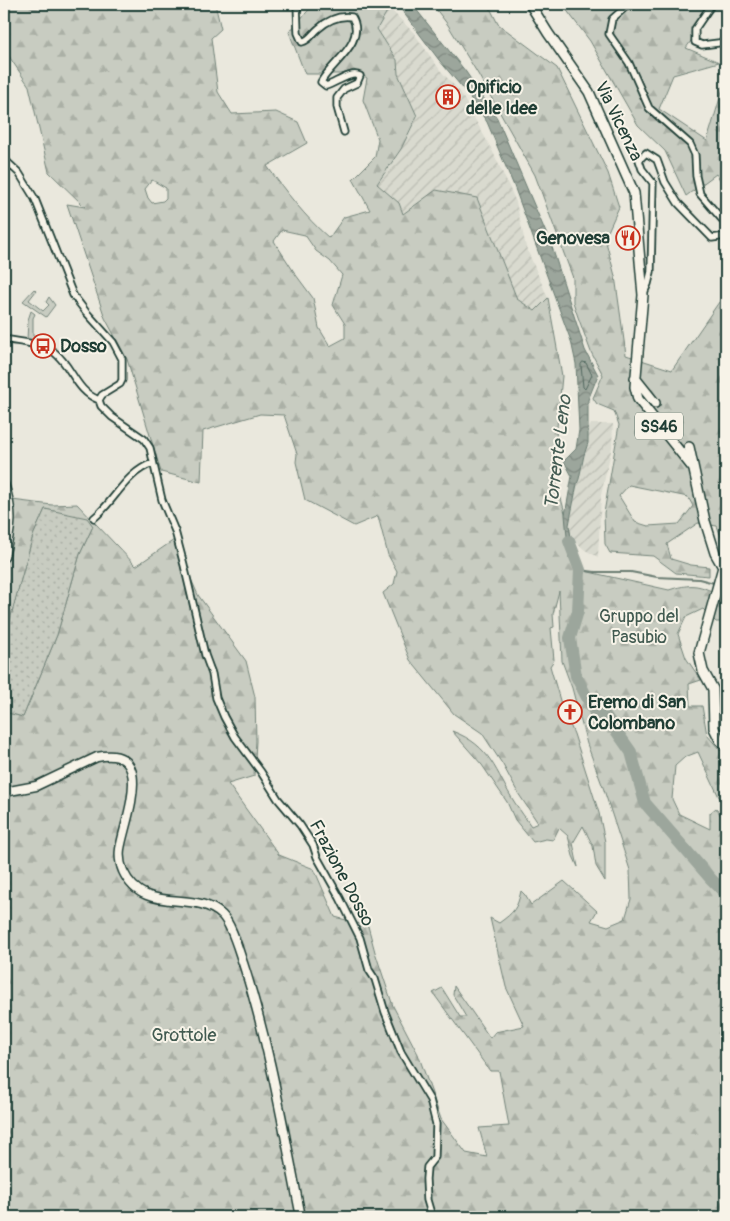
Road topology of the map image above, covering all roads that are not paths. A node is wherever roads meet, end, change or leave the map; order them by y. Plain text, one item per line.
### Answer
1 (296, 4) edge
2 (530, 4) edge
3 (629, 4) edge
4 (712, 4) edge
5 (726, 42) edge
6 (344, 132) dead end
7 (4, 159) edge
8 (726, 224) edge
9 (643, 295) junction
10 (4, 339) edge
11 (635, 378) junction
12 (99, 400) junction
13 (655, 403) tunnel mouth
14 (689, 447) tunnel mouth
15 (153, 465) junction
16 (693, 468) junction
17 (4, 484) edge
18 (94, 518) dead end
19 (4, 557) edge
20 (723, 570) edge
21 (726, 746) edge
22 (4, 792) edge
23 (301, 1217) edge
24 (432, 1217) edge

1 - 6 street
2 - 9 main road, Via Vicenza / SS46
3 - 8 street
4 - 5 street
7 - 12 street
8 - 9 street
9 - 11 main road, SS46
10 - 12 street, Frazione Dosso
11 - 13 main road, SS46
11 - 16 main road, SS46
12 - 15 street, Frazione Dosso
14 - 16 main road
15 - 18 street
15 - 24 street, Frazione Dosso
16 - 20 main road, SS46
17 - 19 street
20 - 21 main road, SS46
22 - 23 street

